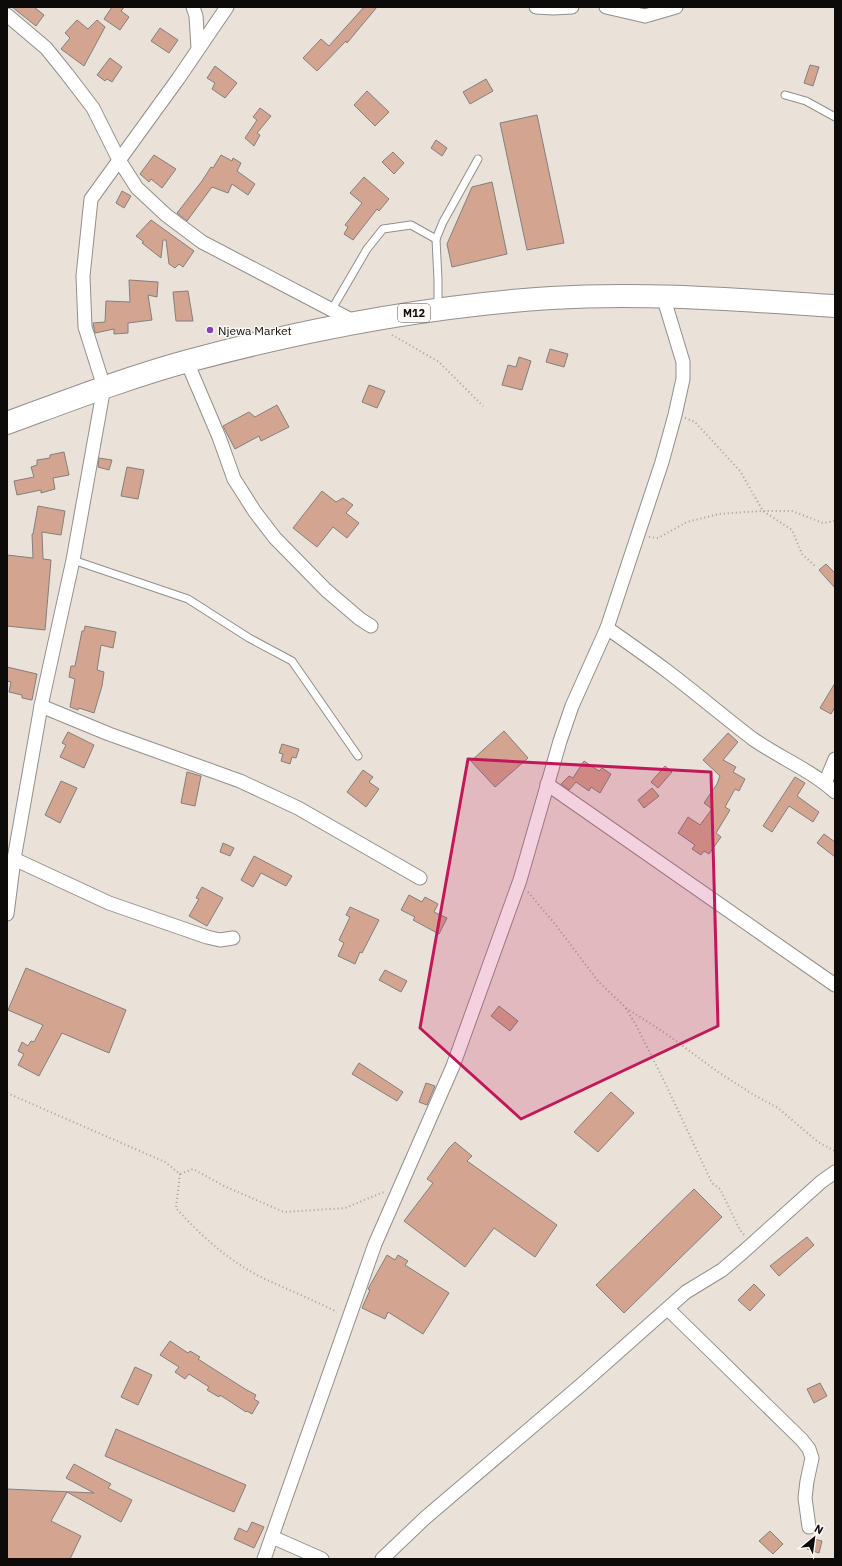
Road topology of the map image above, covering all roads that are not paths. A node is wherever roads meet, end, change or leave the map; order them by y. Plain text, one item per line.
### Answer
1 (193, 7) edge
2 (227, 7) edge
3 (536, 7) edge
4 (572, 7) edge
5 (606, 7) edge
6 (676, 7) edge
7 (7, 15) edge
8 (198, 48) junction
9 (785, 95) dead end
10 (835, 117) edge
11 (478, 159) dead end
12 (119, 160) junction
13 (436, 239) junction
14 (663, 296) junction
15 (835, 306) edge
16 (332, 309) junction
17 (438, 309) junction
18 (354, 322) junction
19 (187, 362) junction
20 (104, 388) junction
21 (7, 423) edge
22 (73, 560) junction
23 (371, 626) dead end
24 (608, 628) junction
25 (41, 706) junction
26 (358, 756) dead end
27 (835, 759) edge
28 (825, 783) junction
29 (547, 784) junction
30 (835, 792) edge
31 (14, 859) junction
32 (420, 878) dead end
33 (7, 914) edge
34 (233, 938) dead end
35 (835, 985) edge
36 (835, 1172) edge
37 (668, 1309) junction
38 (809, 1527) dead end
39 (272, 1537) junction
40 (264, 1559) edge
41 (322, 1559) edge
42 (382, 1559) edge

1 - 8 street
2 - 8 street
3 - 4 street
5 - 6 street
7 - 12 street
8 - 12 street
9 - 10 lane
11 - 13 lane
12 - 16 street
12 - 20 street
13 - 16 lane
13 - 17 lane
14 - 15 highway, M12
14 - 17 highway, M12
14 - 24 street
16 - 18 street
17 - 18 highway, M12
18 - 19 highway, M12
19 - 20 highway, M12
19 - 23 street
20 - 21 highway, M12
20 - 22 street
22 - 25 street
22 - 26 lane
24 - 28 street
24 - 29 street
25 - 31 street
25 - 32 street
27 - 28 street
28 - 30 street
29 - 35 street
29 - 39 street
31 - 33 street
31 - 34 street
36 - 37 street
37 - 38 street
37 - 42 street
39 - 40 street
39 - 41 street

